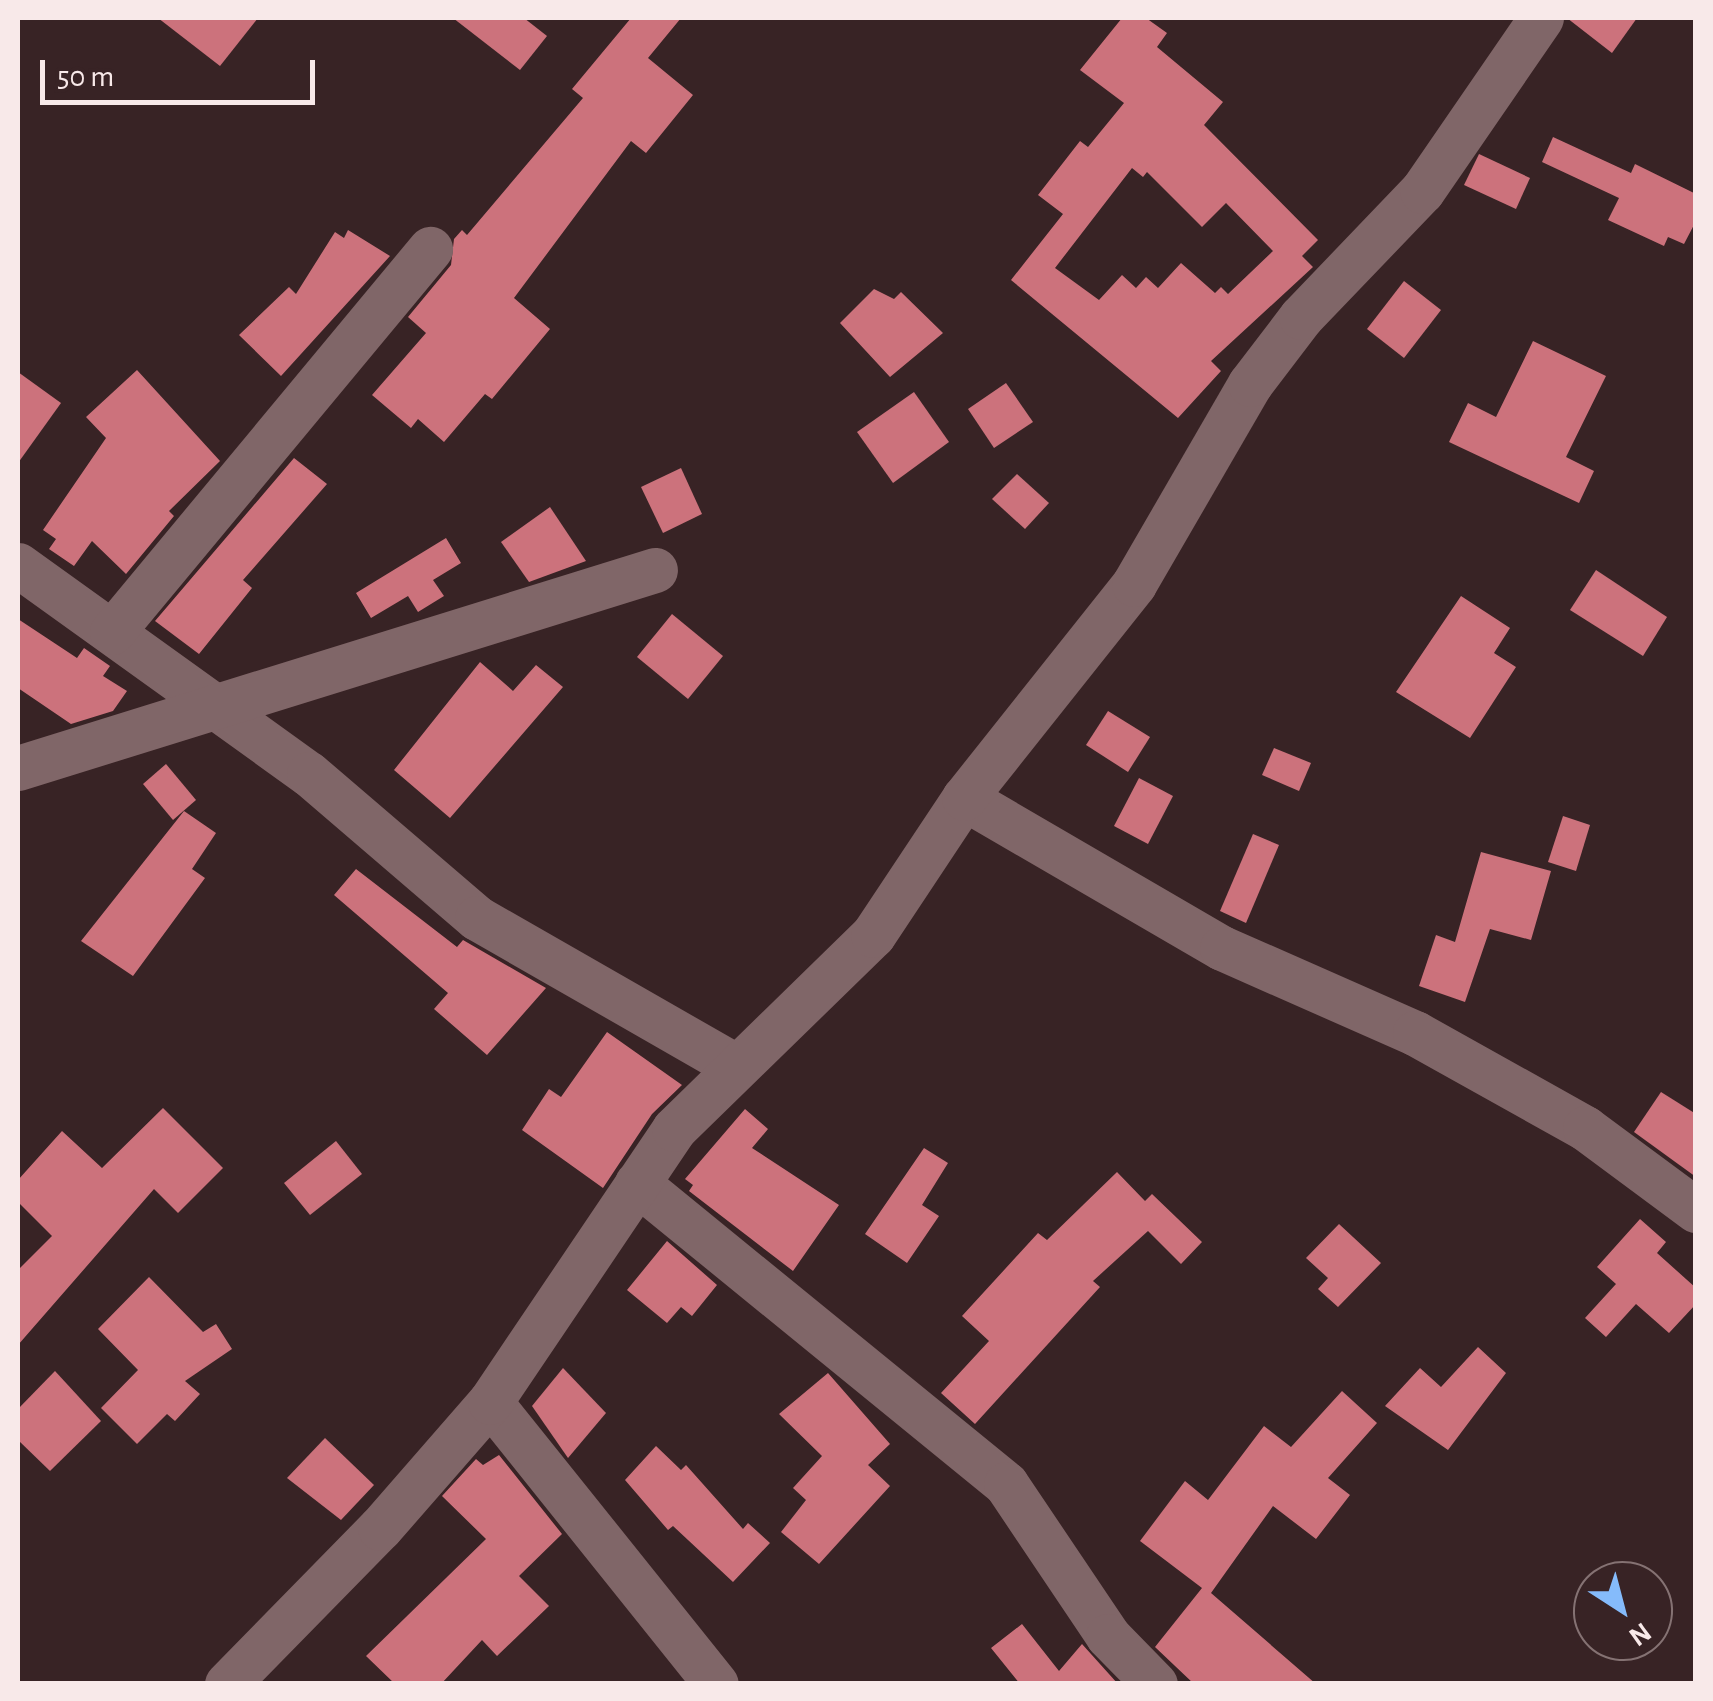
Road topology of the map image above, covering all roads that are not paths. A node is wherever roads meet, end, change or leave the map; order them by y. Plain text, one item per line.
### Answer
1 (1540, 18) edge
2 (430, 249) dead end
3 (18, 565) edge
4 (655, 570) dead end
5 (112, 632) junction
6 (214, 705) junction
7 (18, 768) edge
8 (964, 798) junction
9 (736, 1066) junction
10 (637, 1182) junction
11 (1696, 1210) edge
12 (490, 1402) junction
13 (228, 1684) edge
14 (716, 1684) edge
15 (1154, 1684) edge

1 - 8 street
2 - 5 street
3 - 5 street
4 - 6 street
5 - 6 street
6 - 7 street
6 - 9 street
8 - 9 street
8 - 11 street
9 - 10 street
10 - 12 street
10 - 15 street
12 - 13 street
12 - 14 street

